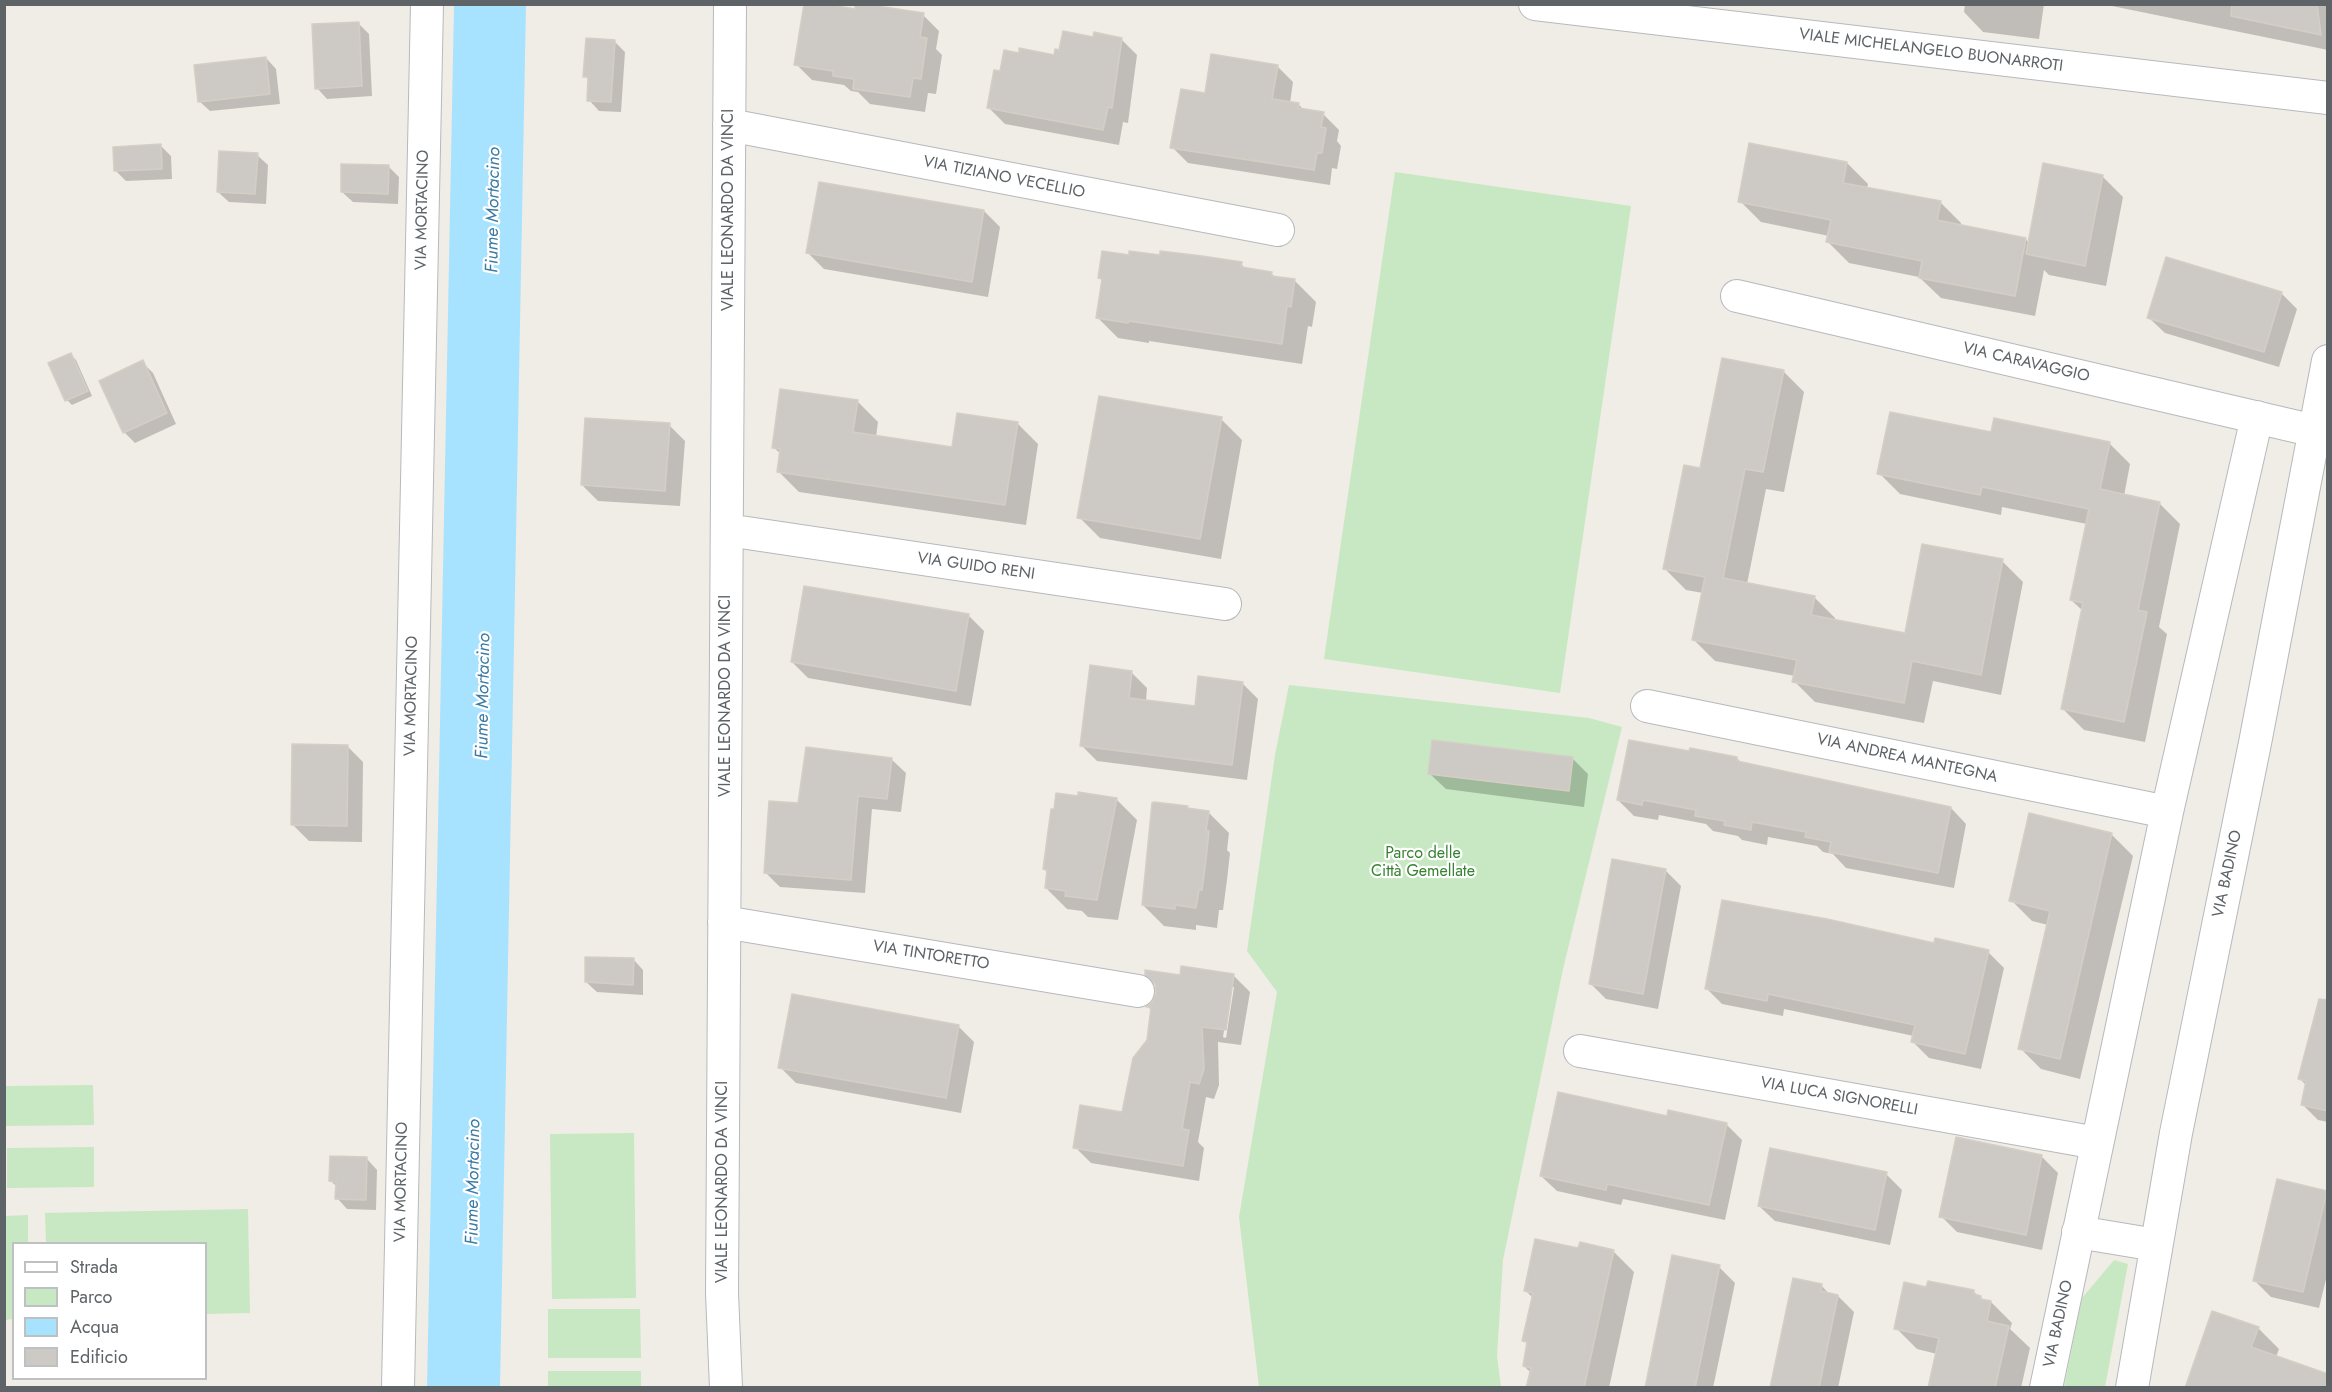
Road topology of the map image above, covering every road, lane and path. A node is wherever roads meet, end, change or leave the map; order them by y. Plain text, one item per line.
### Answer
1 (427, 4) edge
2 (730, 4) edge
3 (1536, 4) edge
4 (2328, 98) edge
5 (729, 125) junction
6 (1278, 230) dead end
7 (1737, 296) dead end
8 (2328, 361) edge
9 (2257, 417) junction
10 (2315, 431) junction
11 (727, 530) junction
12 (1225, 604) dead end
13 (1647, 706) dead end
14 (2167, 812) junction
15 (724, 922) junction
16 (1138, 990) dead end
17 (1580, 1051) dead end
18 (2097, 1143) junction
19 (2078, 1232) junction
20 (2156, 1245) junction
21 (398, 1388) edge
22 (726, 1388) edge
23 (2046, 1388) edge
24 (2132, 1388) edge

1 - 21 street, VIA MORTACINO
2 - 5 street, VIALE LEONARDO DA VINCI
3 - 4 street, VIALE MICHELANGELO BUONARROTI
5 - 6 street, VIA TIZIANO VECELLIO
5 - 11 street, VIALE LEONARDO DA VINCI
7 - 9 street, VIA CARAVAGGIO
8 - 10 street, VIA BADINO
9 - 10 street, VIA CARAVAGGIO
9 - 14 street, VIA BADINO
10 - 20 street, VIA BADINO
11 - 12 street, VIA GUIDO RENI
11 - 15 street, VIALE LEONARDO DA VINCI
13 - 14 street, VIA ANDREA MANTEGNA
14 - 18 street, VIA BADINO
15 - 16 street, VIA TINTORETTO
15 - 22 street, VIALE LEONARDO DA VINCI
17 - 18 street, VIA LUCA SIGNORELLI
18 - 19 street, VIA BADINO
19 - 20 street
19 - 23 street, VIA BADINO
20 - 24 street, VIA BADINO

